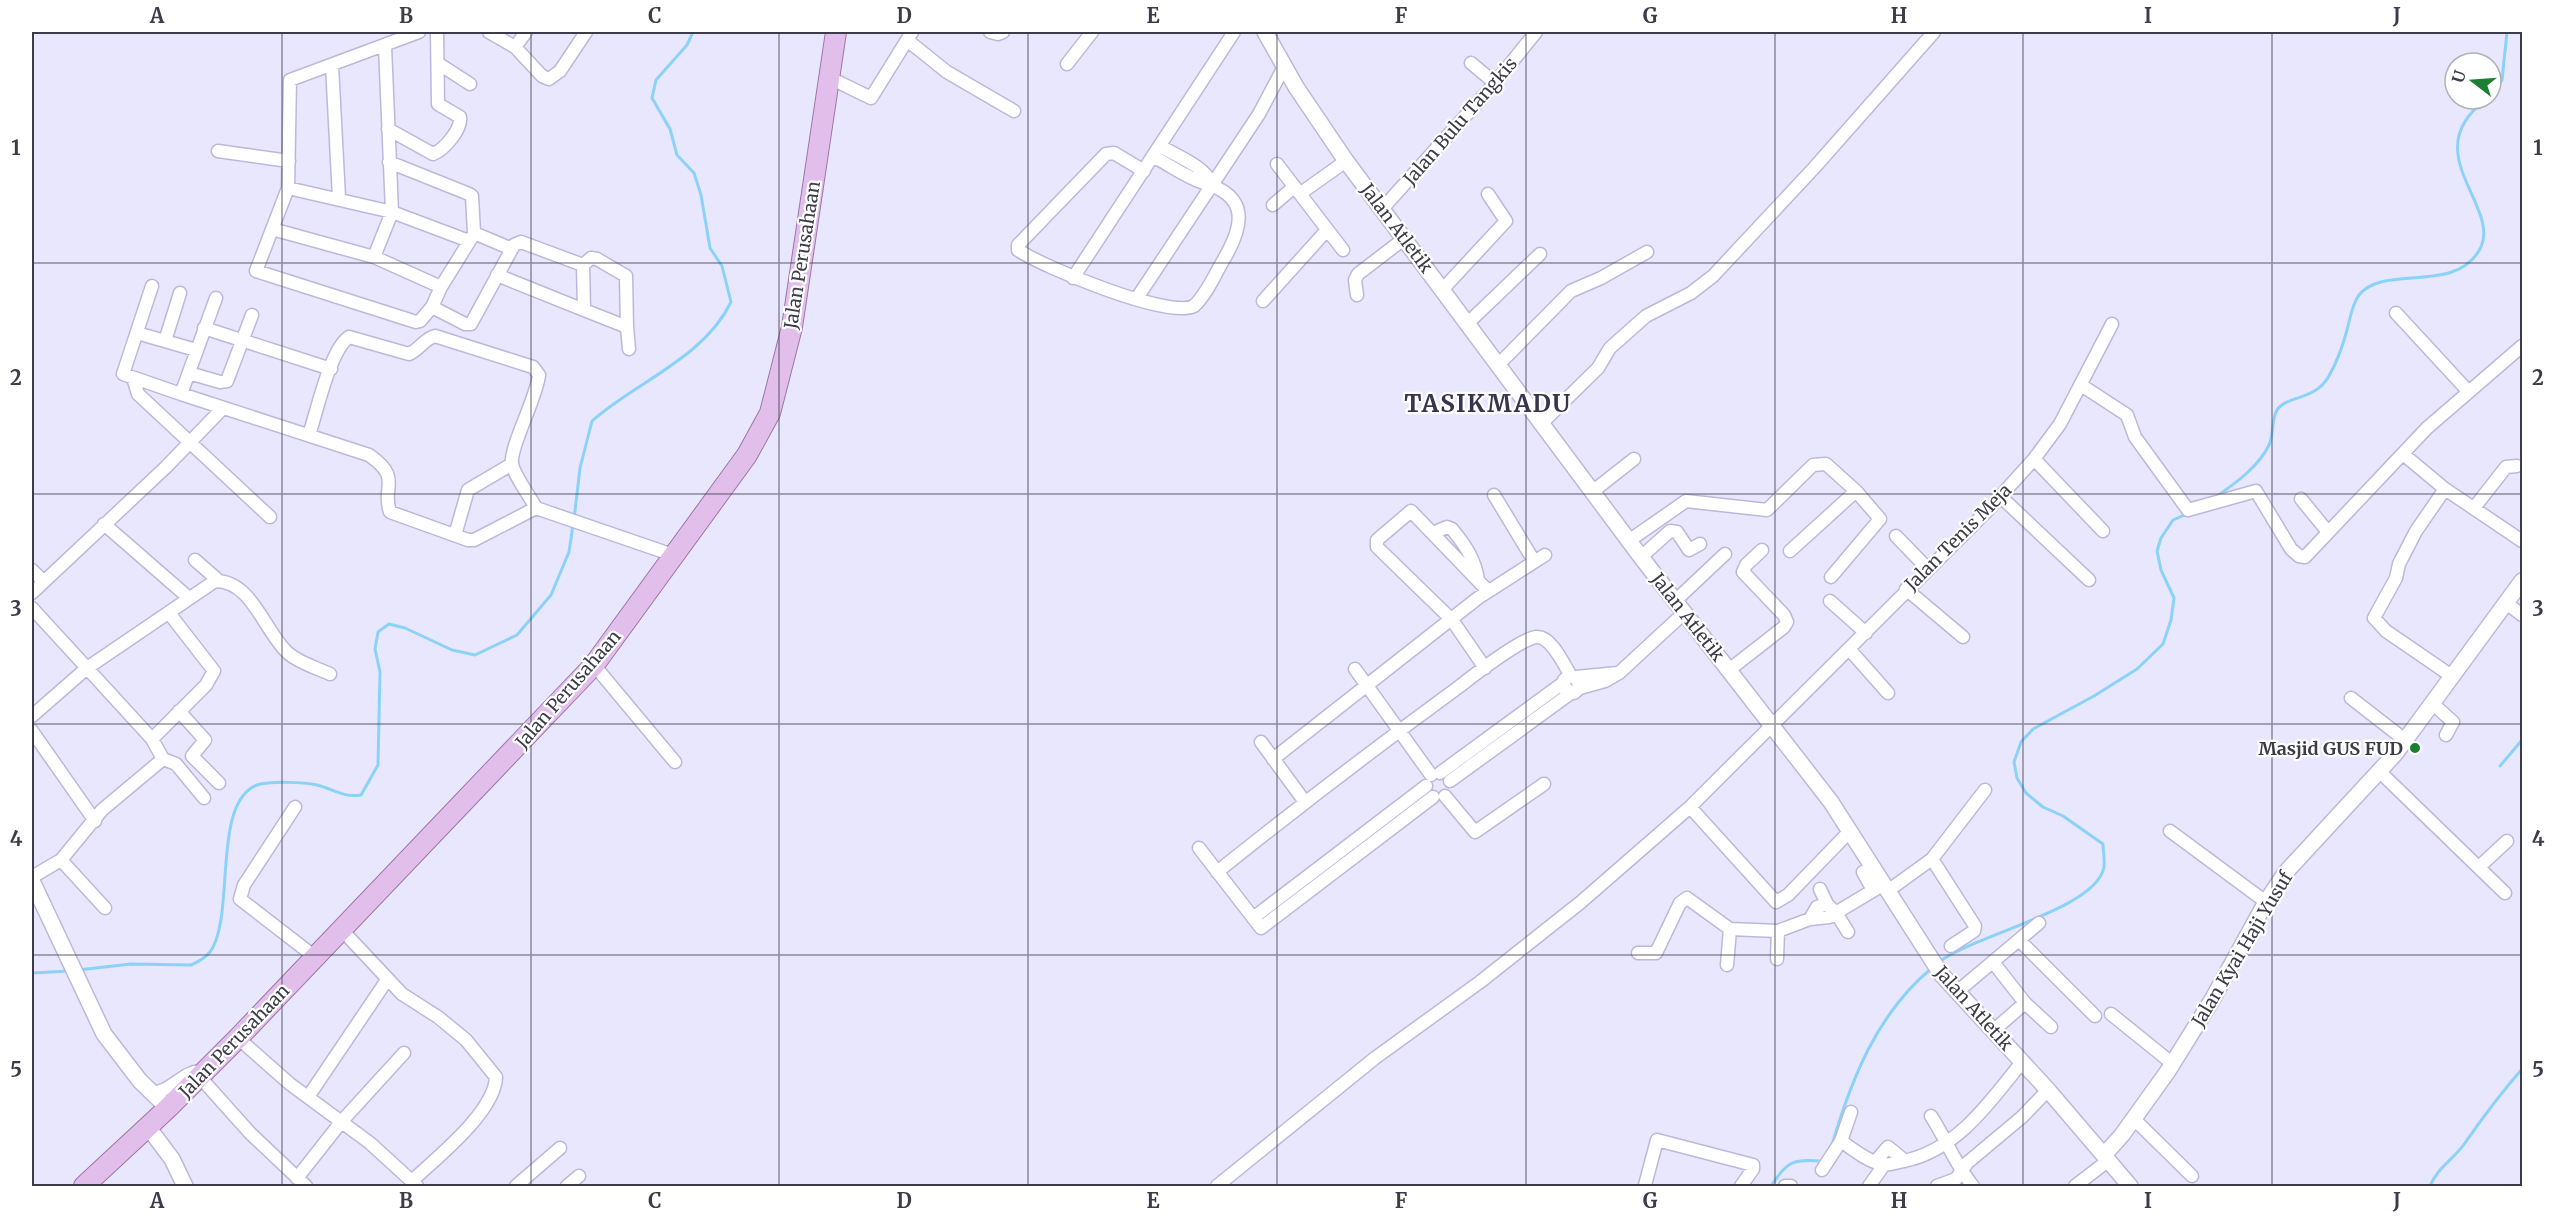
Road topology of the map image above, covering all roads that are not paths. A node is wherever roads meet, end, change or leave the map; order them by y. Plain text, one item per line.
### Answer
1 (419, 32) edge
2 (437, 32) edge
3 (489, 32) edge
4 (526, 32) edge
5 (586, 32) edge
6 (837, 32) edge
7 (990, 32) edge
8 (1003, 32) edge
9 (1092, 32) edge
10 (1234, 32) edge
11 (1265, 32) edge
12 (1536, 32) edge
13 (1934, 32) edge
14 (910, 35) edge
15 (385, 46) junction
16 (516, 47) junction
17 (1471, 63) dead end
18 (439, 64) junction
19 (1067, 64) dead end
20 (332, 65) junction
21 (1285, 65) junction
22 (828, 77) junction
23 (1495, 83) junction
24 (470, 84) dead end
25 (1014, 111) dead end
26 (388, 129) junction
27 (218, 151) dead end
28 (1157, 152) junction
29 (289, 161) junction
30 (1346, 161) junction
31 (389, 162) junction
32 (1278, 164) dead end
33 (1144, 171) junction
34 (1212, 184) junction
35 (288, 188) junction
36 (1298, 190) junction
37 (1488, 194) dead end
38 (339, 198) junction
39 (1273, 205) dead end
40 (1383, 208) junction
41 (392, 212) junction
42 (272, 229) junction
43 (1327, 230) junction
44 (472, 237) junction
45 (1405, 238) junction
46 (512, 249) junction
47 (1343, 250) dead end
48 (1647, 252) dead end
49 (1540, 254) dead end
50 (374, 257) junction
51 (584, 265) junction
52 (497, 275) junction
53 (1073, 278) junction
54 (152, 285) dead end
55 (441, 287) junction
56 (1443, 288) junction
57 (180, 293) dead end
58 (1357, 295) dead end
59 (216, 298) dead end
60 (1137, 298) junction
61 (1263, 301) dead end
62 (432, 307) junction
63 (584, 310) junction
64 (2396, 313) dead end
65 (252, 315) dead end
66 (1469, 322) junction
67 (2112, 324) dead end
68 (627, 327) junction
69 (204, 328) junction
70 (137, 333) junction
71 (243, 340) junction
72 (165, 341) junction
73 (2523, 346) edge
74 (629, 349) dead end
75 (196, 350) junction
76 (1499, 364) junction
77 (331, 369) junction
78 (189, 373) junction
79 (133, 378) junction
80 (2081, 385) junction
81 (2468, 391) junction
82 (181, 394) junction
83 (223, 408) junction
84 (1542, 423) junction
85 (309, 435) junction
86 (191, 441) junction
87 (2403, 454) junction
88 (1635, 459) dead end
89 (2034, 459) junction
90 (512, 464) junction
91 (2517, 466) dead end
92 (2445, 489) junction
93 (1856, 491) junction
94 (1592, 492) junction
95 (1494, 495) dead end
96 (2000, 496) junction
97 (2301, 499) dead end
98 (536, 508) junction
99 (2474, 508) junction
100 (270, 518) dead end
101 (104, 524) junction
102 (2103, 531) dead end
103 (2328, 532) junction
104 (455, 535) junction
105 (1896, 536) dead end
106 (1630, 540) junction
107 (2523, 541) edge
108 (1700, 544) dead end
109 (1762, 550) dead end
110 (1790, 551) dead end
111 (1725, 554) dead end
112 (673, 555) junction
113 (1545, 555) dead end
114 (1641, 557) junction
115 (195, 560) dead end
116 (1534, 561) junction
117 (1927, 568) junction
118 (32, 570) edge
119 (1831, 577) dead end
120 (2089, 580) dead end
121 (43, 581) junction
122 (219, 581) junction
123 (2523, 581) edge
124 (1906, 589) junction
125 (1488, 591) junction
126 (32, 593) edge
127 (189, 598) junction
128 (1830, 601) dead end
129 (2506, 603) junction
130 (1679, 607) junction
131 (32, 608) edge
132 (169, 613) junction
133 (2523, 615) edge
134 (1452, 620) junction
135 (1866, 633) junction
136 (1963, 637) dead end
137 (1849, 649) junction
138 (594, 665) junction
139 (87, 668) junction
140 (1485, 668) junction
141 (1355, 669) dead end
142 (1729, 670) junction
143 (330, 674) dead end
144 (2453, 677) junction
145 (1572, 683) junction
146 (1367, 686) junction
147 (1888, 693) dead end
148 (2351, 698) dead end
149 (2432, 704) junction
150 (179, 711) junction
151 (32, 716) edge
152 (1773, 726) junction
153 (32, 731) edge
154 (1398, 731) junction
155 (2446, 735) dead end
156 (152, 739) junction
157 (2405, 740) junction
158 (1261, 742) dead end
159 (163, 759) junction
160 (1273, 759) junction
161 (675, 762) dead end
162 (2379, 771) junction
163 (219, 783) dead end
164 (1544, 784) dead end
165 (1438, 785) junction
166 (1985, 790) dead end
167 (204, 798) dead end
168 (1305, 802) junction
169 (295, 807) dead end
170 (1690, 807) junction
171 (95, 820) junction
172 (1850, 831) junction
173 (2170, 831) dead end
174 (2508, 841) dead end
175 (1199, 848) dead end
176 (1345, 856) junction
177 (1932, 859) junction
178 (61, 860) junction
179 (2479, 867) junction
180 (1217, 872) junction
181 (1863, 872) dead end
182 (32, 879) edge
183 (1882, 888) junction
184 (1820, 889) dead end
185 (2505, 893) dead end
186 (2266, 902) junction
187 (105, 908) dead end
188 (1832, 908) junction
189 (1253, 918) junction
190 (2039, 923) dead end
191 (341, 929) junction
192 (1730, 929) junction
193 (1778, 931) junction
194 (1848, 932) dead end
195 (2019, 940) junction
196 (1951, 946) dead end
197 (1638, 952) dead end
198 (315, 957) junction
199 (1777, 959) dead end
200 (1993, 962) junction
201 (1727, 965) dead end
202 (387, 980) junction
203 (1958, 991) junction
204 (2025, 1003) junction
205 (2111, 1014) dead end
206 (2095, 1016) dead end
207 (2051, 1027) dead end
208 (1994, 1030) junction
209 (238, 1038) junction
210 (404, 1053) dead end
211 (2022, 1062) junction
212 (2173, 1064) junction
213 (202, 1074) junction
214 (2048, 1090) junction
215 (151, 1093) junction
216 (308, 1097) junction
217 (168, 1108) junction
218 (1851, 1112) dead end
219 (1931, 1116) dead end
220 (2134, 1119) junction
221 (342, 1121) junction
222 (148, 1127) junction
223 (1841, 1141) junction
224 (1948, 1142) junction
225 (560, 1148) dead end
226 (2107, 1157) junction
227 (1879, 1164) junction
228 (1822, 1170) dead end
229 (1960, 1171) junction
230 (579, 1176) dead end
231 (2192, 1176) dead end
232 (301, 1182) edge
233 (415, 1184) edge
234 (84, 1186) edge
235 (185, 1186) edge
236 (516, 1186) edge
237 (567, 1186) edge
238 (1216, 1186) edge
239 (1648, 1186) edge
240 (1741, 1186) edge
241 (1785, 1186) edge
242 (1791, 1186) edge
243 (1869, 1186) edge
244 (1937, 1186) edge
245 (1974, 1186) edge
246 (2075, 1186) edge
247 (2130, 1186) edge

1 - 15 street
2 - 18 street
3 - 16 street
4 - 16 street
5 - 16 street
6 - 22 main road, Jalan Perusahaan
7 - 8 street
9 - 19 street
10 - 28 street
11 - 21 street, Jalan Atletik
12 - 23 street, Jalan Bulu Tangkis
13 - 84 street
14 - 22 street
14 - 25 street
15 - 20 street
15 - 26 street
17 - 23 street
18 - 24 street
18 - 26 street
20 - 29 street
20 - 38 street
21 - 30 street, Jalan Atletik
21 - 34 street
22 - 112 main road, Jalan Perusahaan
23 - 40 street, Jalan Bulu Tangkis
26 - 31 street
27 - 29 street
28 - 33 street
28 - 34 street
29 - 35 street
30 - 36 street
30 - 40 street, Jalan Atletik
31 - 41 street
31 - 44 street
32 - 36 street
33 - 53 street
33 - 53 street
34 - 60 street
34 - 60 street
35 - 38 street
35 - 42 street
36 - 39 street
36 - 43 street
37 - 56 street
38 - 41 street
40 - 45 street, Jalan Atletik
41 - 44 street
41 - 50 street
42 - 50 street
42 - 62 street
43 - 47 street
43 - 61 street
44 - 46 street
44 - 55 street
45 - 56 street, Jalan Atletik
45 - 58 street
46 - 51 street
46 - 52 street
48 - 76 street
49 - 66 street
50 - 55 street
51 - 63 street
51 - 68 street
52 - 62 street
52 - 63 street
53 - 60 street
54 - 70 street
55 - 62 street
56 - 66 street, Jalan Atletik
57 - 72 street
59 - 69 street
63 - 68 street
64 - 81 street
65 - 71 street
66 - 76 street, Jalan Atletik
67 - 80 street, Jalan Tenis Meja
68 - 74 street
69 - 71 street
69 - 75 street
70 - 72 street
70 - 79 street
71 - 77 street
71 - 78 street
72 - 75 street
73 - 81 street
75 - 78 street
76 - 84 street, Jalan Atletik
77 - 85 street
77 - 90 street
78 - 82 street
79 - 82 street
79 - 86 street
80 - 89 street, Jalan Tenis Meja
80 - 103 street
81 - 87 street
82 - 83 street
83 - 85 street
83 - 86 street
84 - 94 street, Jalan Atletik
85 - 104 street
86 - 100 street
86 - 101 street
87 - 92 street
87 - 103 street
88 - 94 street
89 - 96 street, Jalan Tenis Meja
89 - 102 street
90 - 98 street
90 - 104 street
91 - 99 street
92 - 99 street
92 - 144 street
93 - 106 street
93 - 110 street
93 - 119 street
94 - 106 street, Jalan Atletik
95 - 116 street
96 - 117 street, Jalan Tenis Meja
96 - 120 street
97 - 103 street
98 - 104 street
98 - 112 street
99 - 107 street
101 - 121 street
101 - 127 street
105 - 117 street
106 - 114 street, Jalan Atletik
108 - 114 street
109 - 142 street
111 - 130 street
112 - 138 main road, Jalan Perusahaan
113 - 116 street
114 - 130 street, Jalan Atletik
115 - 122 street
116 - 125 street
117 - 124 street, Jalan Tenis Meja
118 - 121 street
121 - 126 street
122 - 127 street
122 - 143 street
123 - 129 street, Jalan Kyai Haji Yusuf
124 - 135 street, Jalan Tenis Meja
124 - 136 street
125 - 134 street
125 - 134 street
127 - 132 street
128 - 135 street
129 - 133 street
129 - 144 street, Jalan Kyai Haji Yusuf
130 - 142 street, Jalan Atletik
130 - 145 street
131 - 139 street
132 - 139 street
132 - 150 street
134 - 140 street
134 - 146 street
135 - 137 street, Jalan Tenis Meja
137 - 147 street
137 - 152 street, Jalan Tenis Meja
138 - 161 street
138 - 191 main road, Jalan Perusahaan
139 - 151 street
139 - 156 street
140 - 145 street
140 - 154 street
141 - 146 street
142 - 152 street, Jalan Atletik
144 - 149 street, Jalan Kyai Haji Yusuf
145 - 165 street
146 - 154 street
146 - 160 street
148 - 157 street
149 - 155 street
149 - 157 street, Jalan Kyai Haji Yusuf
150 - 156 street
150 - 163 street
152 - 170 street, Jalan Tenis Meja
152 - 172 street, Jalan Atletik
153 - 171 street
154 - 165 street
154 - 168 street
156 - 159 street
157 - 162 street, Jalan Kyai Haji Yusuf
158 - 160 street
159 - 167 street
159 - 171 street
160 - 168 street
162 - 179 street
162 - 186 street, Jalan Kyai Haji Yusuf
164 - 165 street
165 - 176 street
166 - 177 street
168 - 180 street
169 - 198 street
170 - 172 street
170 - 238 street, Jalan Tenis Meja
171 - 178 street
172 - 183 street, Jalan Atletik
173 - 186 street
174 - 179 street
175 - 180 street
176 - 189 street
176 - 189 street
177 - 183 street
177 - 196 street
178 - 182 street
178 - 187 street
179 - 185 street
180 - 189 street
181 - 183 street
182 - 215 street
183 - 188 street
183 - 203 street, Jalan Atletik
184 - 188 street
186 - 212 street, Jalan Kyai Haji Yusuf
188 - 193 street
188 - 194 street
190 - 195 street
191 - 198 main road, Jalan Perusahaan
191 - 202 street
192 - 193 street
192 - 197 street
192 - 201 street
193 - 199 street
195 - 200 street
195 - 206 street
198 - 209 main road, Jalan Perusahaan
200 - 203 street
200 - 204 street
202 - 216 street
202 - 233 street
203 - 208 street, Jalan Atletik
204 - 207 street
204 - 208 street
205 - 212 street
208 - 211 street, Jalan Atletik
209 - 213 main road, Jalan Perusahaan
209 - 216 street
210 - 221 street
211 - 214 street, Jalan Atletik
211 - 224 street
212 - 220 street, Jalan Kyai Haji Yusuf
213 - 215 street
213 - 217 main road, Jalan Perusahaan
213 - 232 street
214 - 226 street, Jalan Atletik
214 - 229 street
215 - 217 street
216 - 221 street
217 - 222 main road, Jalan Perusahaan
218 - 223 street
219 - 224 street
220 - 226 street, Jalan Kyai Haji Yusuf
220 - 231 street
221 - 232 street
221 - 233 street
222 - 234 main road, Jalan Perusahaan
222 - 235 street
223 - 227 street
223 - 228 street
224 - 227 street
224 - 229 street
225 - 236 street
226 - 246 street
226 - 247 street, Jalan Atletik
227 - 243 street
229 - 244 street
229 - 245 street
230 - 237 street
239 - 240 street
241 - 242 street

